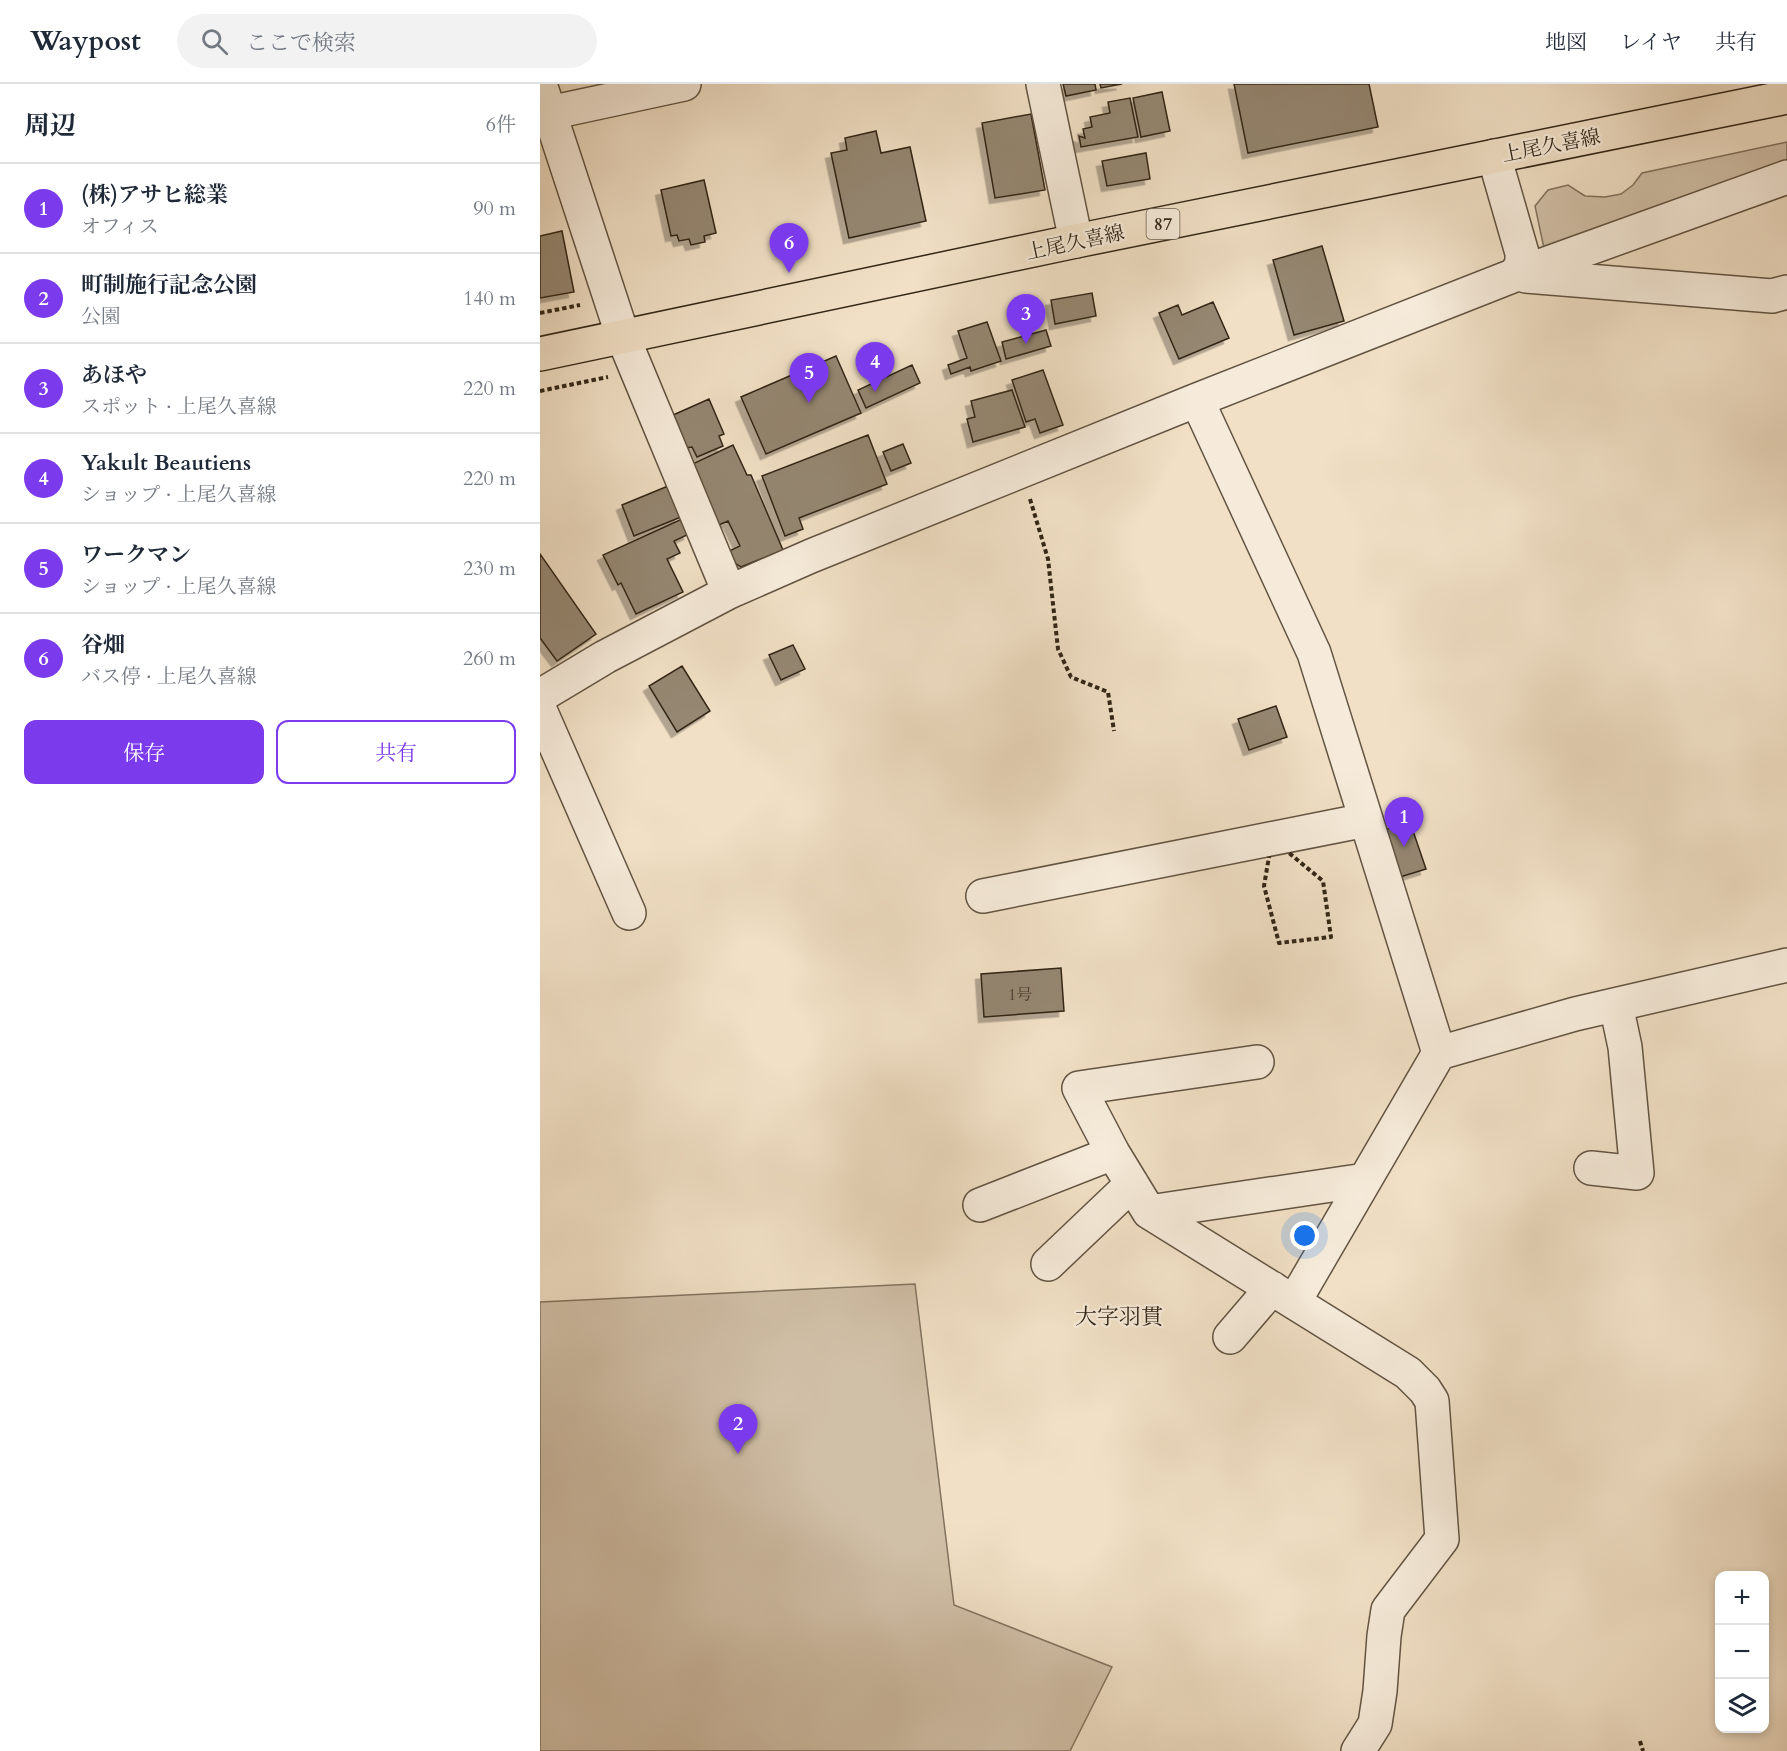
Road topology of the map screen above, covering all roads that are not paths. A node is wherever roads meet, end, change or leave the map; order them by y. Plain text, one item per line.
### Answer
1 (684, 84) edge
2 (1043, 84) edge
3 (1787, 97) edge
4 (543, 104) edge
5 (1494, 156) junction
6 (1787, 177) edge
7 (1076, 242) junction
8 (1515, 275) junction
9 (1787, 292) edge
10 (623, 337) junction
11 (540, 354) edge
12 (1197, 400) junction
13 (729, 592) junction
14 (543, 692) edge
15 (1366, 820) junction
16 (983, 896) dead end
17 (628, 913) dead end
18 (1787, 965) edge
19 (1616, 1005) junction
20 (1439, 1053) junction
21 (1257, 1062) dead end
22 (1113, 1152) junction
23 (1591, 1168) dead end
24 (1365, 1180) junction
25 (1132, 1184) junction
26 (980, 1204) dead end
27 (1149, 1212) junction
28 (1048, 1264) dead end
29 (1283, 1295) junction
30 (1230, 1337) dead end
31 (1358, 1751) edge

1 - 4 street
2 - 7 street
3 - 5 main road, 上尾久喜線 / 87
4 - 10 street
5 - 7 main road, 上尾久喜線 / 87
5 - 8 street
6 - 8 street
7 - 10 main road, 上尾久喜線 / 87
8 - 9 street
8 - 12 street
10 - 11 main road, 上尾久喜線 / 87
10 - 13 street
12 - 13 street
12 - 15 street
13 - 14 street
14 - 17 street
15 - 16 street
15 - 20 street
18 - 19 street
19 - 20 street
19 - 23 street
20 - 24 street
21 - 22 street
22 - 25 street
22 - 26 street
24 - 27 street
24 - 29 street
25 - 27 street
25 - 28 street
27 - 29 street
29 - 30 street
29 - 31 street

